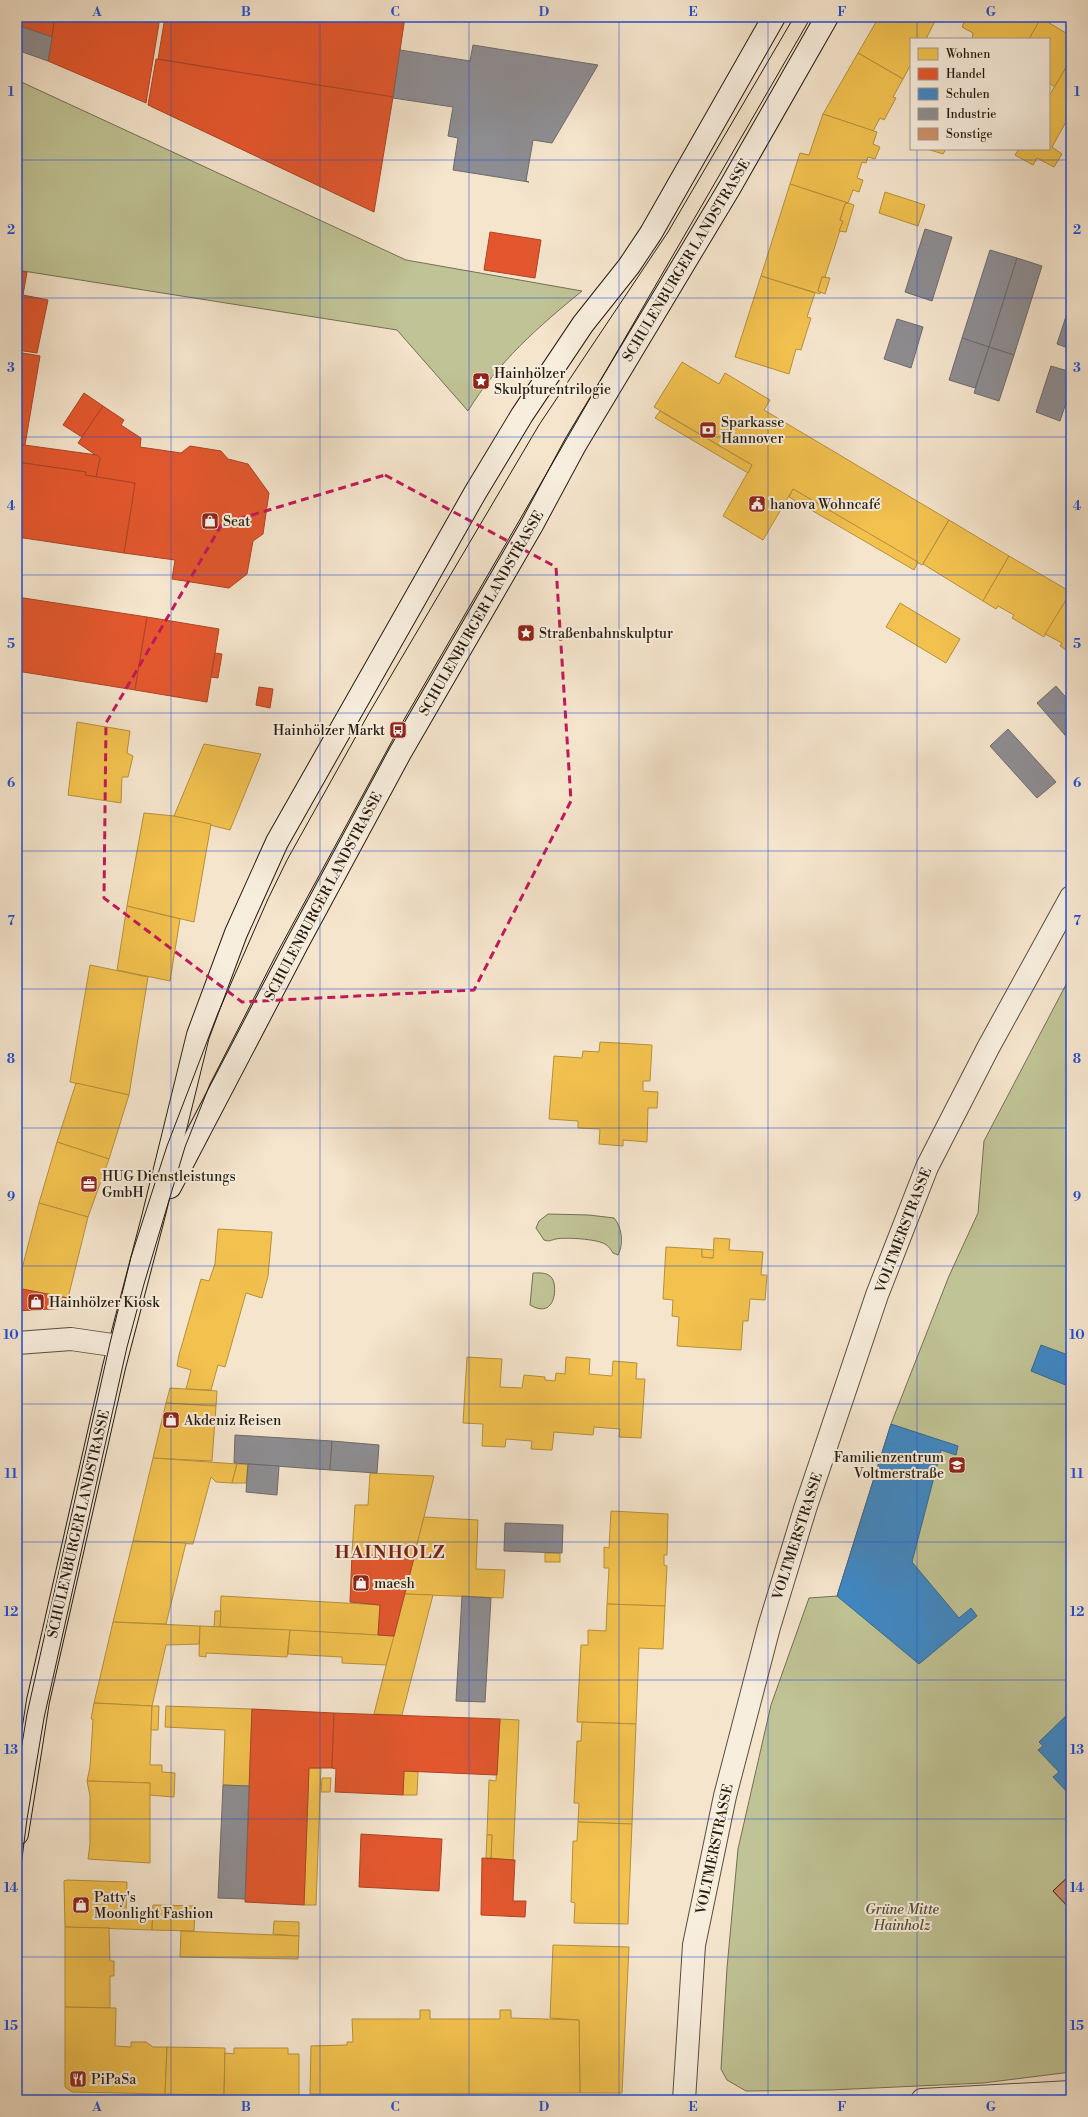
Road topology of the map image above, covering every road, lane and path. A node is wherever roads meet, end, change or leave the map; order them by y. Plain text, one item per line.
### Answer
1 (774, 17) edge
2 (827, 17) edge
3 (1071, 897) edge
4 (154, 1218) junction
5 (17, 1343) edge
6 (119, 1346) junction
7 (17, 1834) edge
8 (1071, 2092) edge
9 (684, 2100) edge
10 (922, 2100) edge

1 - 4 main road, SCHULENBURGER LANDSTRASSE
2 - 4 main road, SCHULENBURGER LANDSTRASSE
3 - 9 main road, VOLTMERSTRASSE
4 - 6 main road, SCHULENBURGER LANDSTRASSE
5 - 6 main road
6 - 7 main road, SCHULENBURGER LANDSTRASSE
8 - 10 main road

